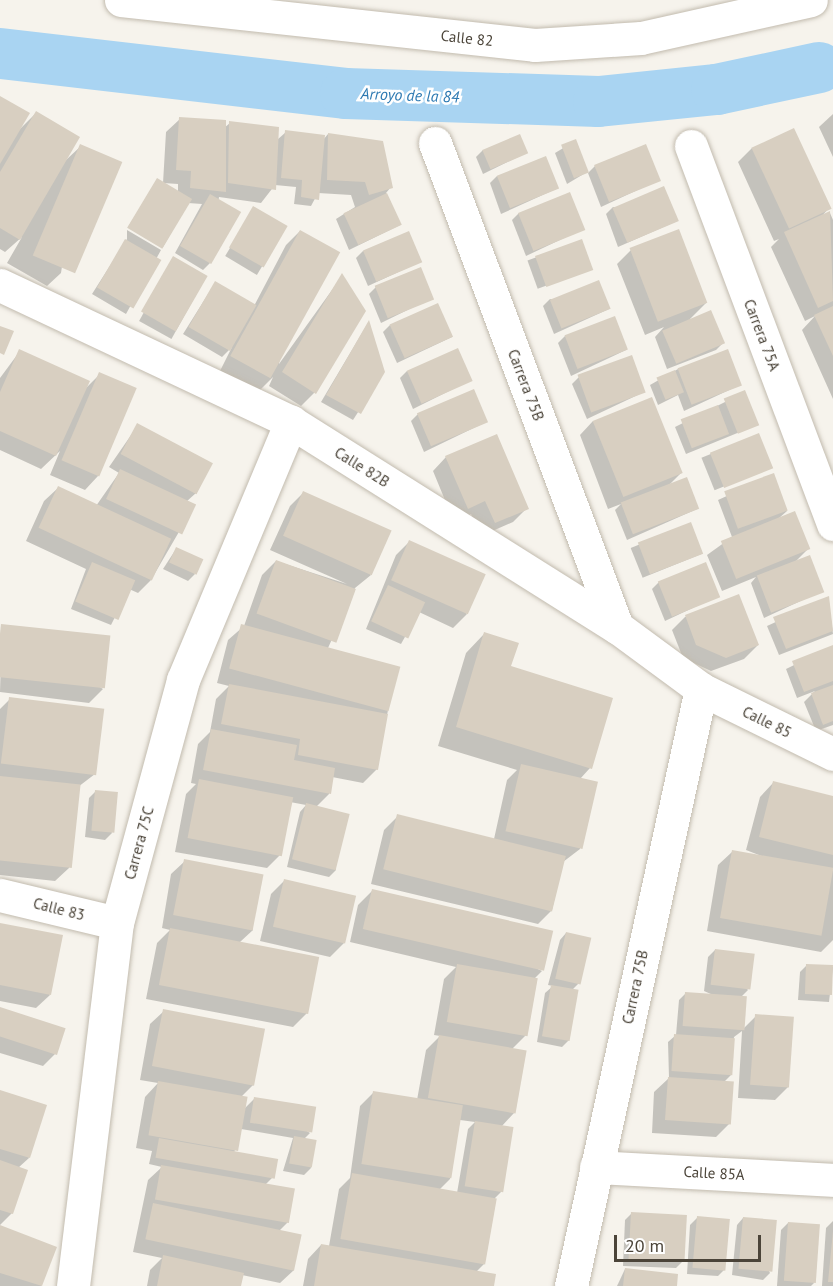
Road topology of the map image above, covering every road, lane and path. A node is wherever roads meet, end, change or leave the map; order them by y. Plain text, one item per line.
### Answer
1 (121, 0) edge
2 (810, 0) edge
3 (435, 143) dead end
4 (691, 146) dead end
5 (0, 285) edge
6 (291, 422) junction
7 (833, 524) edge
8 (617, 627) junction
9 (701, 689) junction
10 (833, 754) edge
11 (0, 895) edge
12 (117, 923) junction
13 (596, 1167) junction
14 (833, 1180) edge
15 (73, 1286) edge
16 (571, 1286) edge

1 - 2 street, Calle 82
3 - 8 street, Carrera 75B
4 - 7 street, Carrera 75A
5 - 6 street, Calle 82B
6 - 8 street, Calle 82B
6 - 12 street, Carrera 75C
8 - 9 street, Calle 82B
9 - 10 street, Calle 85
9 - 13 street, Carrera 75B
11 - 12 street, Calle 83
12 - 15 street, Carrera 75C
13 - 14 street, Calle 85A
13 - 16 street, Carrera 75B

